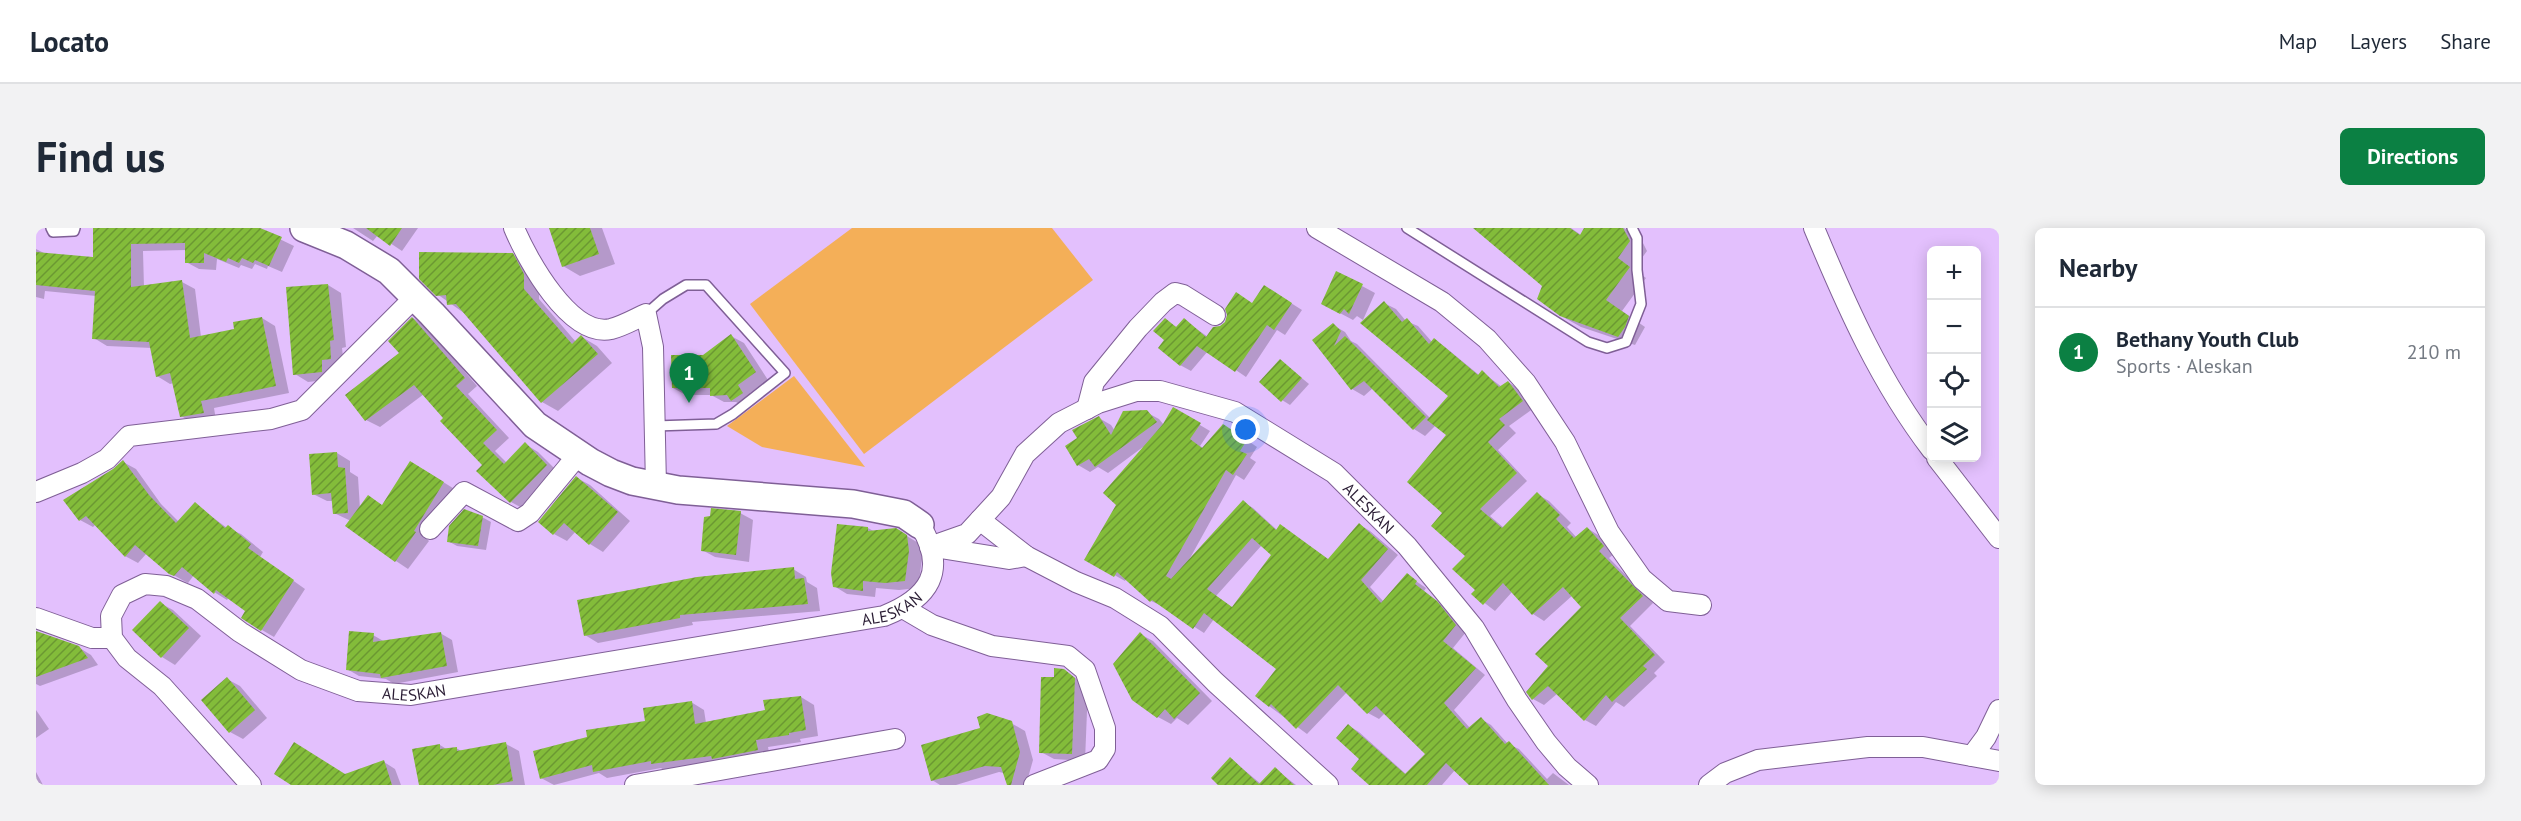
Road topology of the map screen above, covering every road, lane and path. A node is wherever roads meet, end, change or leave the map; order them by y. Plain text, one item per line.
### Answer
1 (51, 228) edge
2 (75, 228) edge
3 (304, 228) edge
4 (514, 228) edge
5 (1317, 228) edge
6 (1407, 228) edge
7 (1632, 228) edge
8 (1814, 228) edge
9 (415, 297) junction
10 (646, 314) junction
11 (1215, 315) dead end
12 (1087, 409) junction
13 (655, 426) junction
14 (1927, 443) edge
15 (579, 455) junction
16 (1940, 462) edge
17 (656, 486) junction
18 (36, 492) edge
19 (980, 520) junction
20 (430, 529) dead end
21 (925, 536) junction
22 (1999, 538) edge
23 (1026, 556) junction
24 (1701, 604) dead end
25 (903, 608) junction
26 (36, 618) edge
27 (112, 638) junction
28 (1999, 710) edge
29 (895, 739) dead end
30 (1972, 756) junction
31 (1999, 760) edge
32 (251, 785) edge
33 (635, 785) edge
34 (1034, 785) edge
35 (1328, 785) edge
36 (1588, 785) edge
37 (1709, 785) edge

1 - 2 lane
3 - 9 street
4 - 10 street
5 - 24 street
6 - 7 lane
8 - 14 street
9 - 15 street
9 - 18 street
10 - 13 street
10 - 13 lane
11 - 12 street
12 - 19 street, ALESKAN
12 - 36 street, ALESKAN
13 - 17 street
15 - 17 street
15 - 20 street
16 - 22 street
17 - 21 street
19 - 21 street, ALESKAN
19 - 23 street
21 - 23 street
21 - 25 street, ALESKAN
23 - 35 street
25 - 27 street, ALESKAN
25 - 34 street
26 - 27 street
27 - 32 street
28 - 30 street
29 - 33 street
30 - 31 street
30 - 37 street

